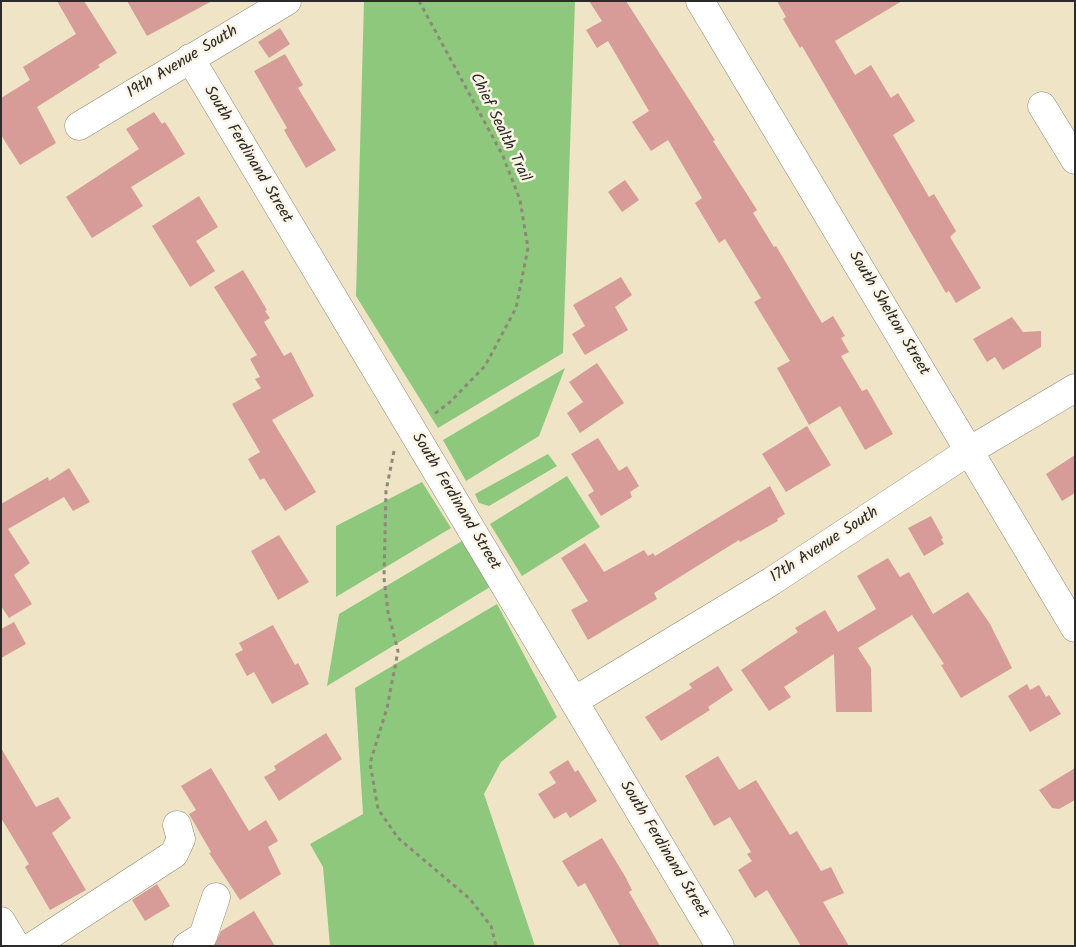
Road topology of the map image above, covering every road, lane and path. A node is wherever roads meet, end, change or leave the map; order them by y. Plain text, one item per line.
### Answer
1 (287, 1) edge
2 (419, 1) edge
3 (700, 1) edge
4 (190, 58) junction
5 (1042, 106) dead end
6 (79, 126) dead end
7 (1075, 160) edge
8 (1075, 388) edge
9 (426, 420) dead end
10 (395, 446) dead end
11 (969, 451) junction
12 (1075, 628) edge
13 (574, 701) junction
14 (177, 825) dead end
15 (216, 897) dead end
16 (1, 921) edge
17 (16, 946) edge
18 (33, 946) edge
19 (187, 946) edge
20 (496, 946) edge
21 (720, 946) edge

1 - 4 street, 19th Avenue South
2 - 9 path, Chief Sealth Trail
3 - 11 street, South Shelton Street
4 - 6 street, 19th Avenue South
4 - 13 street, South Ferdinand Street
5 - 7 street
8 - 11 street, 17th Avenue South
10 - 20 path
11 - 12 street, South Shelton Street
11 - 13 street, 17th Avenue South
13 - 21 street, South Ferdinand Street
14 - 18 street
15 - 19 street
16 - 17 street

